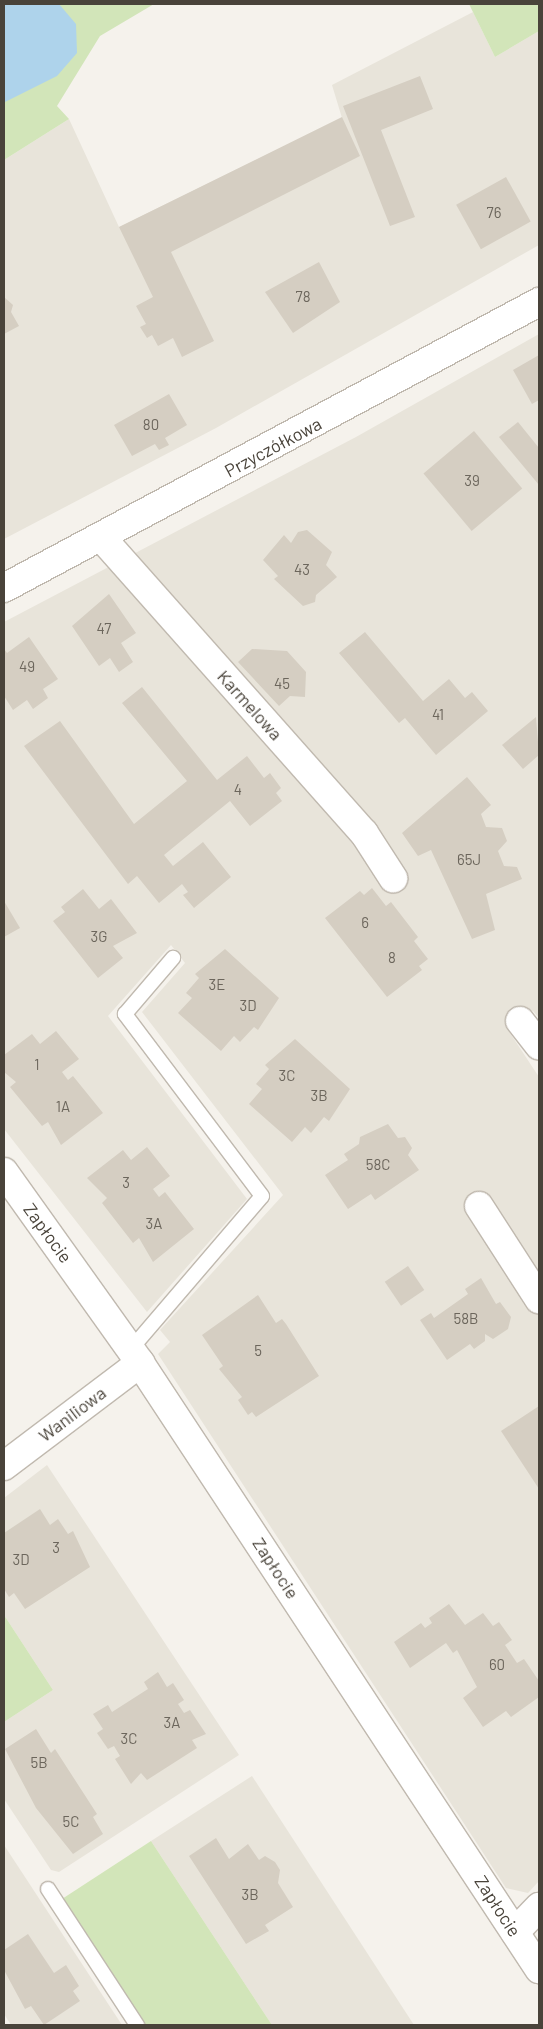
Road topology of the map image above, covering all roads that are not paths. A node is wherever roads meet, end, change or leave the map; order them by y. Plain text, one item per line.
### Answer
1 (539, 302) edge
2 (101, 537) junction
3 (4, 588) edge
4 (393, 878) dead end
5 (173, 958) dead end
6 (520, 1021) dead end
7 (539, 1044) edge
8 (4, 1172) edge
9 (479, 1206) dead end
10 (539, 1299) edge
11 (136, 1356) junction
12 (4, 1466) edge
13 (48, 1889) dead end
14 (539, 1907) edge
15 (515, 1932) junction
16 (539, 1969) edge
17 (137, 2025) edge

1 - 2 street, Przyczółkowa
2 - 3 street, Przyczółkowa
2 - 4 street, Karmelowa
5 - 11 lane
6 - 7 street
8 - 11 street, Zapłocie
9 - 10 street
11 - 12 street, Waniliowa
11 - 15 street, Zapłocie
13 - 17 lane
14 - 15 street
15 - 16 street, Zapłocie

